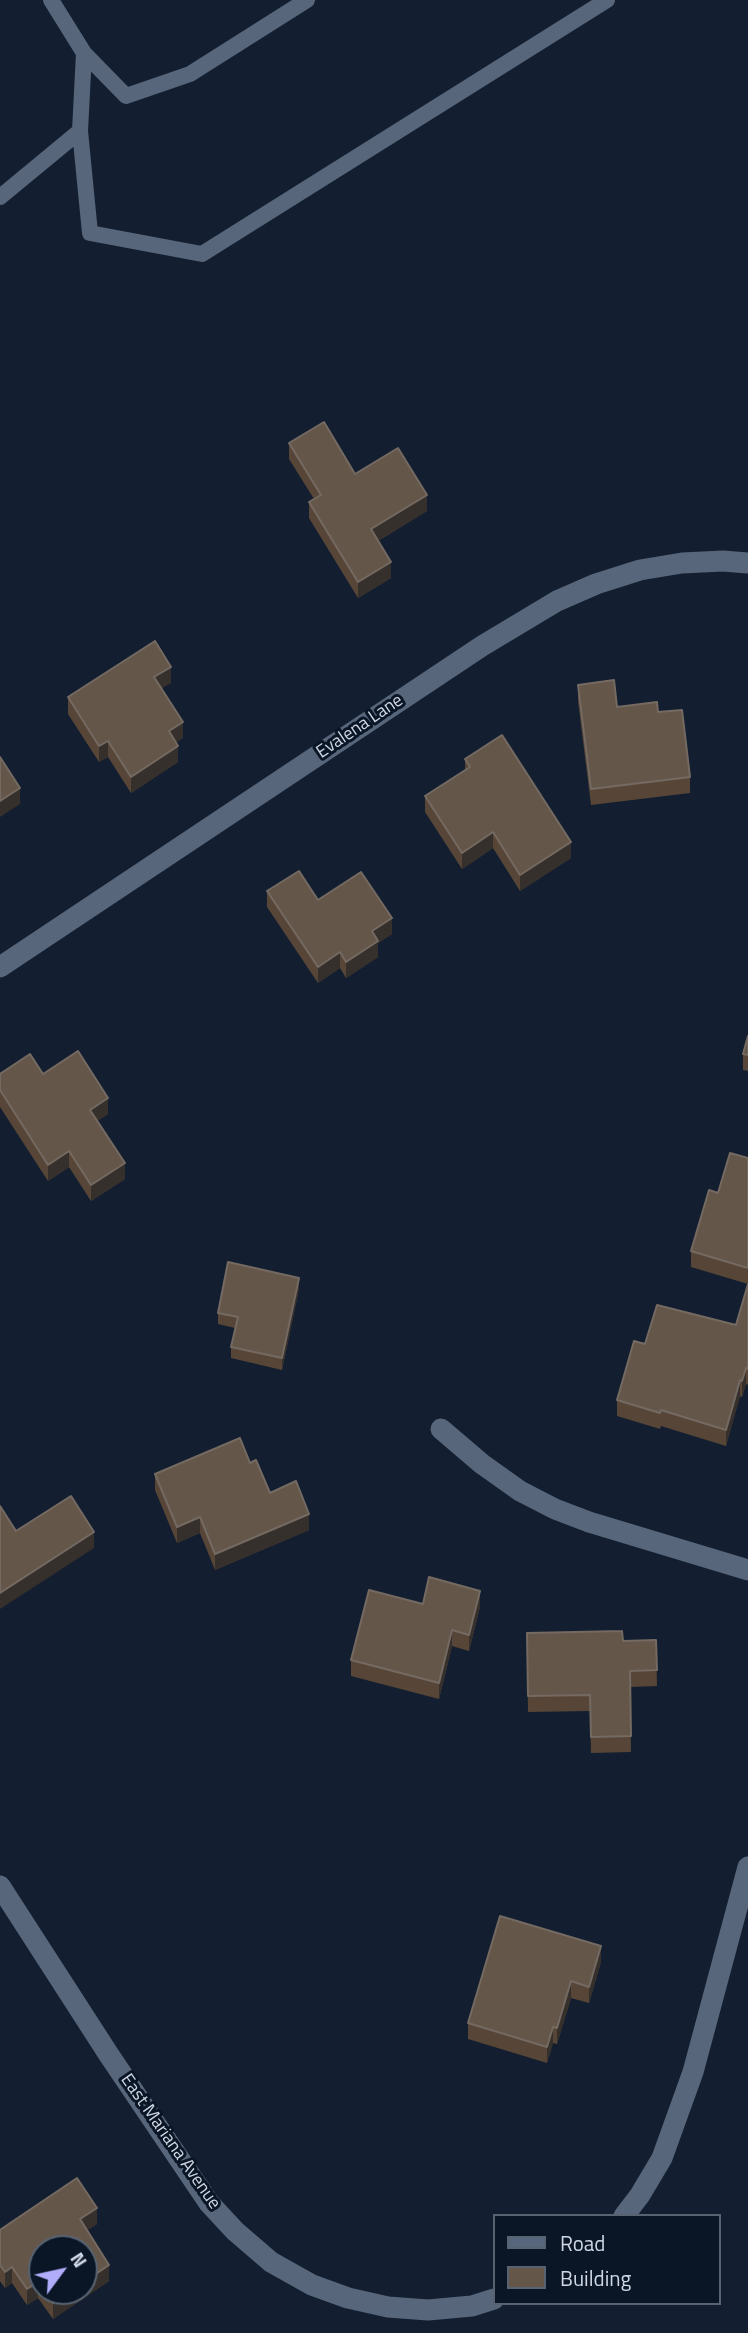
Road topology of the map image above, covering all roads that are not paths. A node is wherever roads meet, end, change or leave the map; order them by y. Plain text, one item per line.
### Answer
1 (51, 0) edge
2 (307, 0) edge
3 (607, 0) edge
4 (84, 53) junction
5 (80, 131) junction
6 (0, 197) edge
7 (748, 563) edge
8 (0, 967) edge
9 (441, 1429) dead end
10 (748, 1570) edge
11 (748, 1867) edge
12 (0, 1886) edge
13 (626, 2214) edge
14 (492, 2300) edge

1 - 4 lane
2 - 4 lane
3 - 5 lane
4 - 5 lane
5 - 6 lane
7 - 8 street, Evalena Lane
9 - 10 street
11 - 13 street
12 - 14 street, East Mariana Avenue

